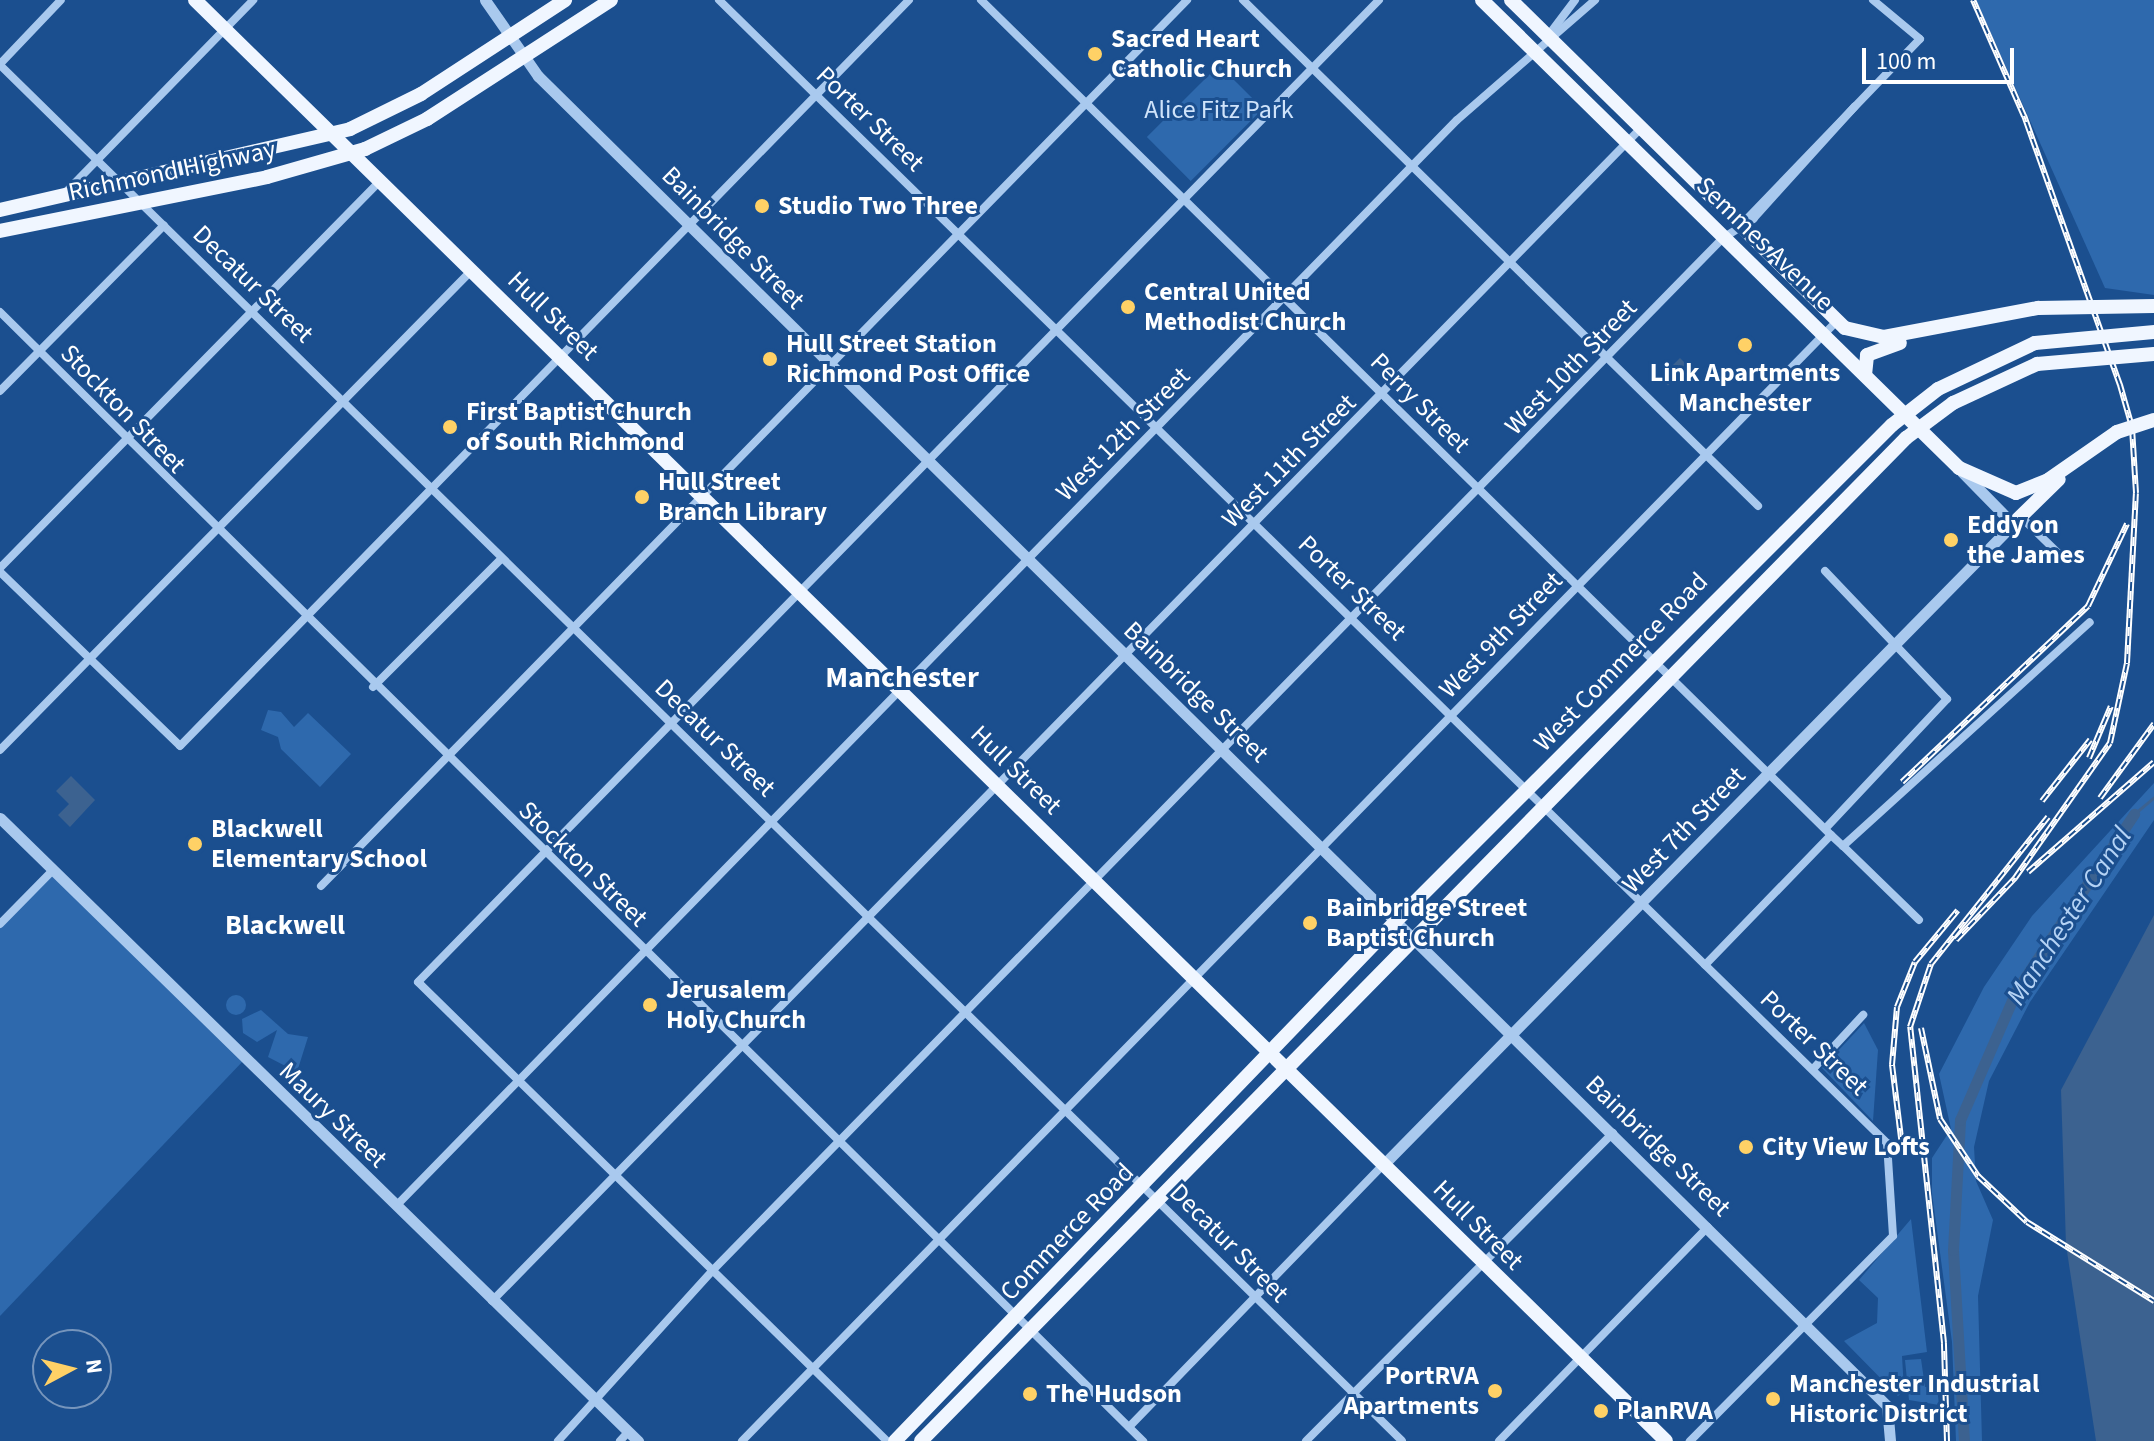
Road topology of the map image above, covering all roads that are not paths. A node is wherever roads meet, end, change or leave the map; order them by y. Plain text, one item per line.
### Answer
1 (61, 0) edge
2 (195, 0) edge
3 (253, 0) edge
4 (485, 0) edge
5 (565, 0) edge
6 (611, 0) edge
7 (719, 0) edge
8 (909, 0) edge
9 (981, 0) edge
10 (1187, 0) edge
11 (1243, 0) edge
12 (1379, 0) edge
13 (1482, 0) edge
14 (1511, 0) edge
15 (1575, 0) edge
16 (1595, 0) edge
17 (1873, 0) edge
18 (225, 30) junction
19 (509, 37) junction
20 (1547, 37) junction
21 (1532, 50) junction
22 (523, 57) junction
23 (0, 64) edge
24 (1313, 69) junction
25 (816, 94) junction
26 (1086, 103) junction
27 (1641, 128) junction
28 (334, 135) junction
29 (1628, 142) junction
30 (353, 153) junction
31 (97, 160) junction
32 (1413, 167) junction
33 (381, 181) junction
34 (122, 184) junction
35 (60, 197) junction
36 (1184, 199) junction
37 (143, 203) junction
38 (0, 210) edge
39 (164, 225) junction
40 (688, 225) junction
41 (1740, 226) junction
42 (0, 231) edge
43 (958, 233) junction
44 (1723, 238) junction
45 (1511, 263) junction
46 (472, 270) junction
47 (1285, 298) junction
48 (2154, 306) edge
49 (252, 311) junction
50 (0, 312) edge
51 (1837, 321) junction
52 (1942, 328) junction
53 (1057, 329) junction
54 (2154, 332) edge
55 (1824, 335) junction
56 (39, 351) junction
57 (2154, 354) edge
58 (560, 355) junction
59 (1609, 357) junction
60 (830, 364) junction
61 (1865, 375) junction
62 (0, 391) edge
63 (1383, 395) junction
64 (344, 401) junction
65 (2154, 420) edge
66 (1158, 426) junction
67 (126, 440) junction
68 (1706, 455) junction
69 (928, 460) junction
70 (2074, 465) junction
71 (1959, 468) junction
72 (429, 486) junction
73 (1480, 491) junction
74 (701, 495) junction
75 (1758, 506) dead end
76 (2017, 520) junction
77 (1257, 522) junction
78 (214, 531) junction
79 (2060, 555) dead end
80 (502, 558) junction
81 (1029, 559) junction
82 (0, 570) edge
83 (1825, 571) dead end
84 (1576, 587) junction
85 (799, 592) junction
86 (303, 617) junction
87 (1355, 619) junction
88 (2090, 622) dead end
89 (570, 624) junction
90 (1894, 640) junction
91 (1126, 655) junction
92 (88, 658) junction
93 (1655, 661) junction
94 (1669, 674) junction
95 (373, 687) junction
96 (899, 691) junction
97 (1452, 714) junction
98 (671, 723) junction
99 (0, 750) edge
100 (1224, 751) junction
101 (446, 758) junction
102 (1771, 772) junction
103 (997, 785) junction
104 (1526, 792) junction
105 (1540, 806) junction
106 (0, 818) edge
107 (772, 821) junction
108 (1828, 832) junction
109 (1322, 846) junction
110 (1843, 846) junction
111 (543, 853) junction
112 (53, 870) junction
113 (1097, 883) junction
114 (321, 886) dead end
115 (1642, 905) junction
116 (867, 915) junction
117 (1397, 920) junction
118 (1919, 920) dead end
119 (0, 924) edge
120 (1412, 935) junction
121 (644, 951) junction
122 (1705, 965) junction
123 (1194, 978) junction
124 (967, 1013) junction
125 (1863, 1015) dead end
126 (1514, 1036) junction
127 (742, 1048) junction
128 (1273, 1055) junction
129 (1286, 1069) junction
130 (1813, 1069) junction
131 (518, 1079) junction
132 (1066, 1110) junction
133 (1613, 1132) junction
134 (839, 1144) junction
135 (1383, 1165) junction
136 (615, 1176) junction
137 (1145, 1187) junction
138 (1158, 1200) junction
139 (396, 1206) junction
140 (1709, 1227) junction
141 (938, 1240) junction
142 (1482, 1263) junction
143 (713, 1270) junction
144 (1258, 1299) junction
145 (492, 1301) junction
146 (1017, 1317) junction
147 (1807, 1324) junction
148 (1030, 1330) junction
149 (1580, 1357) junction
150 (814, 1367) junction
151 (1353, 1393) junction
152 (592, 1398) junction
153 (1129, 1427) junction
154 (624, 1436) edge
155 (558, 1441) edge
156 (638, 1441) edge
157 (742, 1441) edge
158 (887, 1441) edge
159 (895, 1441) edge
160 (921, 1441) edge
161 (1142, 1441) edge
162 (1306, 1441) edge
163 (1402, 1441) edge
164 (1499, 1441) edge
165 (1666, 1441) edge
166 (1690, 1441) edge
167 (1890, 1441) edge

1 - 23 street
2 - 18 main road, Hull Street
3 - 18 street
4 - 19 street, Bainbridge Street
5 - 19 main road, Richmond Highway
6 - 22 main road, Richmond Highway
7 - 25 street, Porter Street
8 - 25 street
9 - 26 street, Perry Street
10 - 26 street
11 - 24 street
12 - 24 street
13 - 21 main road, Semmes Avenue
14 - 20 main road, Semmes Avenue
15 - 20 street, West 12th Street
16 - 20 street, West 12th Street
17 - 41 street, West 10th Street
18 - 28 main road, Hull Street
18 - 31 street
19 - 22 street, Bainbridge Street
19 - 28 main road, Richmond Highway
20 - 21 street, West 12th Street
20 - 27 main road, Semmes Avenue
21 - 29 main road, Semmes Avenue
21 - 32 street, West 12th Street
22 - 30 main road, Richmond Highway
22 - 40 street, Bainbridge Street
23 - 31 street, Decatur Street
24 - 32 street
24 - 36 street
25 - 40 street
25 - 43 street, Porter Street
26 - 36 street, Perry Street
26 - 43 street
27 - 29 street, West 11th Street
27 - 41 main road, Semmes Avenue
28 - 30 main road, Hull Street
28 - 34 main road, Richmond Highway
29 - 44 main road, Semmes Avenue
29 - 45 street, West 11th Street
30 - 33 main road, Hull Street
30 - 37 main road, Richmond Highway
31 - 34 street, Decatur Street
31 - 35 street
32 - 45 street
32 - 47 street, West 12th Street
33 - 46 main road, Hull Street
33 - 49 street
34 - 35 main road, Richmond Highway
34 - 37 street, Decatur Street
35 - 38 main road, Richmond Highway
36 - 47 street, Perry Street
36 - 53 street
37 - 39 street, Decatur Street
37 - 42 main road, Richmond Highway
39 - 49 street, Decatur Street
39 - 56 street
40 - 58 street
40 - 60 street, Bainbridge Street
41 - 44 street, West 10th Street
41 - 51 main road, Semmes Avenue
43 - 53 street, Porter Street
43 - 60 street
44 - 55 main road, Semmes Avenue
44 - 59 street, West 10th Street
45 - 59 street
45 - 63 street, West 11th Street
46 - 58 main road, Hull Street
46 - 64 street
47 - 63 street, Perry Street
47 - 66 street, West 12th Street
48 - 52 main road, bridge
49 - 64 street, Decatur Street
49 - 67 street
50 - 56 street, Stockton Street
51 - 52 main road
51 - 55 street, West 9th Street
52 - 61 main road
53 - 66 street, Porter Street
53 - 69 street
54 - 93 main road, West Commerce Road, bridge
55 - 61 main road, Semmes Avenue
55 - 68 street, West 9th Street
56 - 62 street
56 - 67 street, Stockton Street
57 - 94 main road, West Commerce Road, bridge
58 - 72 street
58 - 74 main road, Hull Street
59 - 68 street
59 - 73 street, West 10th Street
60 - 69 street, Bainbridge Street
60 - 74 street
61 - 71 main road, Semmes Avenue
63 - 73 street, Perry Street
63 - 77 street, West 11th Street
64 - 72 street, Decatur Street
64 - 78 street
65 - 70 main road, bridge
66 - 77 street, Porter Street
66 - 81 street, West 12th Street
67 - 78 street, Stockton Street
67 - 82 street
68 - 75 street
68 - 84 street, West 9th Street
69 - 81 street, Bainbridge Street
69 - 85 street
70 - 71 main road
70 - 76 main road
71 - 76 street, Semmes Avenue
72 - 80 street, Decatur Street
72 - 86 street
73 - 84 street, Perry Street
73 - 87 street, West 10th Street
74 - 85 main road, Hull Street
74 - 89 street
76 - 79 street
76 - 90 street, West 7th Street
77 - 87 street, Porter Street
77 - 91 street, West 11th Street
78 - 86 street, Stockton Street
78 - 92 street
80 - 89 street, Decatur Street
80 - 95 street
81 - 91 street, Bainbridge Street
81 - 96 street, West 12th Street
82 - 92 street
83 - 90 street
84 - 93 street, Perry Street
84 - 97 street, West 9th Street
85 - 96 main road, Hull Street
85 - 98 street
86 - 92 street
86 - 95 street, Stockton Street
87 - 97 street, Porter Street
87 - 100 street, West 10th Street
88 - 110 street
89 - 98 street, Decatur Street
89 - 101 street
90 - 102 street, West 7th Street
90 - 108 street
91 - 100 street, Bainbridge Street
91 - 103 street, West 11th Street
92 - 99 street
93 - 94 street, Perry Street
93 - 104 main road, West Commerce Road
94 - 102 street, Perry Street
94 - 105 main road, West Commerce Road
95 - 101 street, Stockton Street
96 - 103 main road, Hull Street
96 - 107 street, West 12th Street
97 - 104 street, Porter Street
97 - 109 street, West 9th Street
98 - 107 street, Decatur Street
98 - 111 street
100 - 109 street, Bainbridge Street
100 - 113 street, West 10th Street
101 - 111 street, Stockton Street
101 - 114 street
102 - 108 street, Perry Street
102 - 115 street, West 7th Street
103 - 113 main road, Hull Street
103 - 116 street, West 11th Street
104 - 105 street, Porter Street
104 - 117 main road, West Commerce Road
105 - 115 street, Porter Street
105 - 120 main road, West Commerce Road
106 - 112 street, Maury Street
107 - 116 street, Decatur Street
107 - 121 street, West 12th Street
108 - 110 street, Perry Street
108 - 122 street
109 - 117 street, Bainbridge Street
109 - 123 street, West 9th Street
110 - 118 street, Perry Street
111 - 121 street, Stockton Street
111 - 131 street
112 - 119 street
112 - 139 street, Maury Street
113 - 123 main road, Hull Street
113 - 124 street, West 10th Street
115 - 122 street, Porter Street
115 - 126 street, West 7th Street
116 - 124 street, Decatur Street
116 - 127 street, West 11th Street
117 - 120 street, Bainbridge Street
117 - 128 main road, West Commerce Road
120 - 126 street, Bainbridge Street
120 - 129 main road, West Commerce Road
121 - 127 street, Stockton Street
121 - 131 street, West 12th Street
122 - 130 street, Porter Street
123 - 128 main road, Hull Street
123 - 132 street, West 9th Street
124 - 132 street, Decatur Street
124 - 134 street, West 10th Street
125 - 130 street
126 - 133 street, Bainbridge Street
126 - 135 street, West 7th Street
127 - 134 street, Stockton Street
127 - 136 street, West 11th Street
128 - 129 main road, Hull Street
128 - 137 main road, Commerce Road
129 - 135 main road, Hull Street
129 - 138 main road, Commerce Road
130 - 147 street, Porter Street
131 - 136 street
131 - 139 street, West 12th Street
132 - 137 street, Decatur Street
132 - 141 street, West 9th Street
133 - 140 street, Bainbridge Street
133 - 142 street
134 - 141 street, Stockton Street
134 - 143 street, West 10th Street
135 - 142 main road, Hull Street
135 - 144 street
136 - 143 street
136 - 145 street, West 11th Street
137 - 138 street, Decatur Street
137 - 146 main road, Commerce Road
138 - 144 street, Decatur Street
138 - 148 main road, Commerce Road
139 - 145 street, Maury Street
140 - 147 street, Bainbridge Street
140 - 149 street
141 - 146 street, Stockton Street
141 - 150 street, West 9th Street
142 - 149 main road, Hull Street
142 - 151 street
143 - 150 street
143 - 152 street, West 10th Street
144 - 151 street, Decatur Street
144 - 153 street
145 - 152 street, Maury Street
146 - 148 street, Stockton Street
146 - 159 main road, Commerce Road
147 - 166 street
147 - 167 street, Bainbridge Street
148 - 153 street, Stockton Street
148 - 160 main road, Commerce Road
149 - 164 street
149 - 165 main road, Hull Street
150 - 157 street, West 9th Street
150 - 158 street
151 - 162 street
151 - 163 street, Decatur Street
152 - 154 street, Maury Street
152 - 155 street, West 10th Street
153 - 161 street, Stockton Street
154 - 156 street, Maury Street

